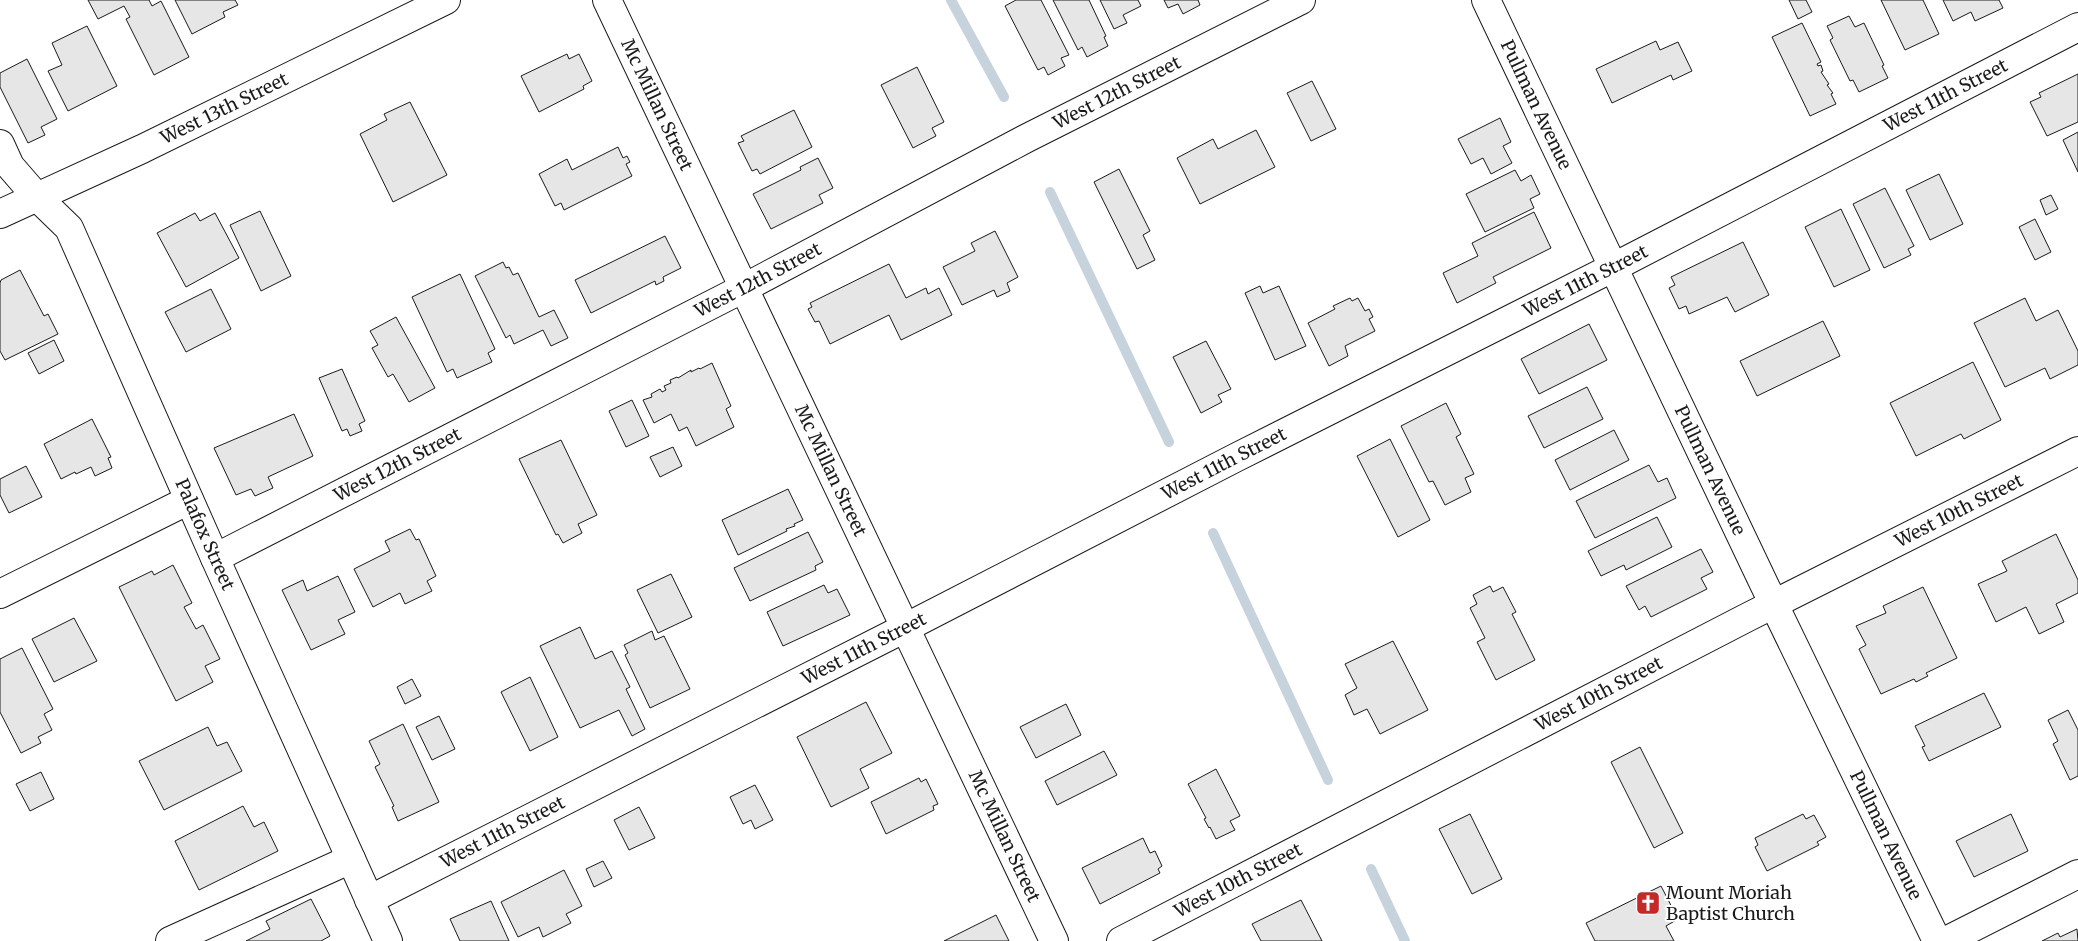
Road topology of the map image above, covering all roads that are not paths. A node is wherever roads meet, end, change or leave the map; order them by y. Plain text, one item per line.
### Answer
1 (446, 0) edge
2 (607, 0) edge
3 (1301, 0) edge
4 (1486, 0) edge
5 (2078, 27) edge
6 (0, 144) edge
7 (36, 196) junction
8 (0, 214) edge
9 (1614, 267) junction
10 (744, 288) junction
11 (2078, 451) edge
12 (189, 500) junction
13 (215, 558) junction
14 (0, 594) edge
15 (1774, 604) junction
16 (905, 628) junction
17 (351, 859) junction
18 (2078, 874) edge
19 (369, 900) junction
20 (170, 941) edge
21 (388, 941) edge
22 (1054, 941) edge
23 (1121, 941) edge
24 (1937, 941) edge
25 (1946, 941) edge

1 - 7 street, West 13th Street
2 - 10 street, Mc Millan Street
3 - 10 street, West 12th Street
4 - 9 street, Pullman Avenue
5 - 9 street, West 11th Street
6 - 7 street, Palafox Street
7 - 8 street, West 13th Street
7 - 12 street, Palafox Street
9 - 15 street, Pullman Avenue
9 - 16 street, West 11th Street
10 - 13 street, West 12th Street
10 - 16 street, Mc Millan Street
11 - 15 street, West 10th Street
12 - 13 street, Palafox Street
12 - 14 street
13 - 17 street, Palafox Street
15 - 23 street, West 10th Street
15 - 24 street, Pullman Avenue
16 - 19 street, West 11th Street
16 - 22 street, Mc Millan Street
17 - 19 street, Palafox Street
17 - 20 street
18 - 25 street
19 - 21 street, Palafox Street

